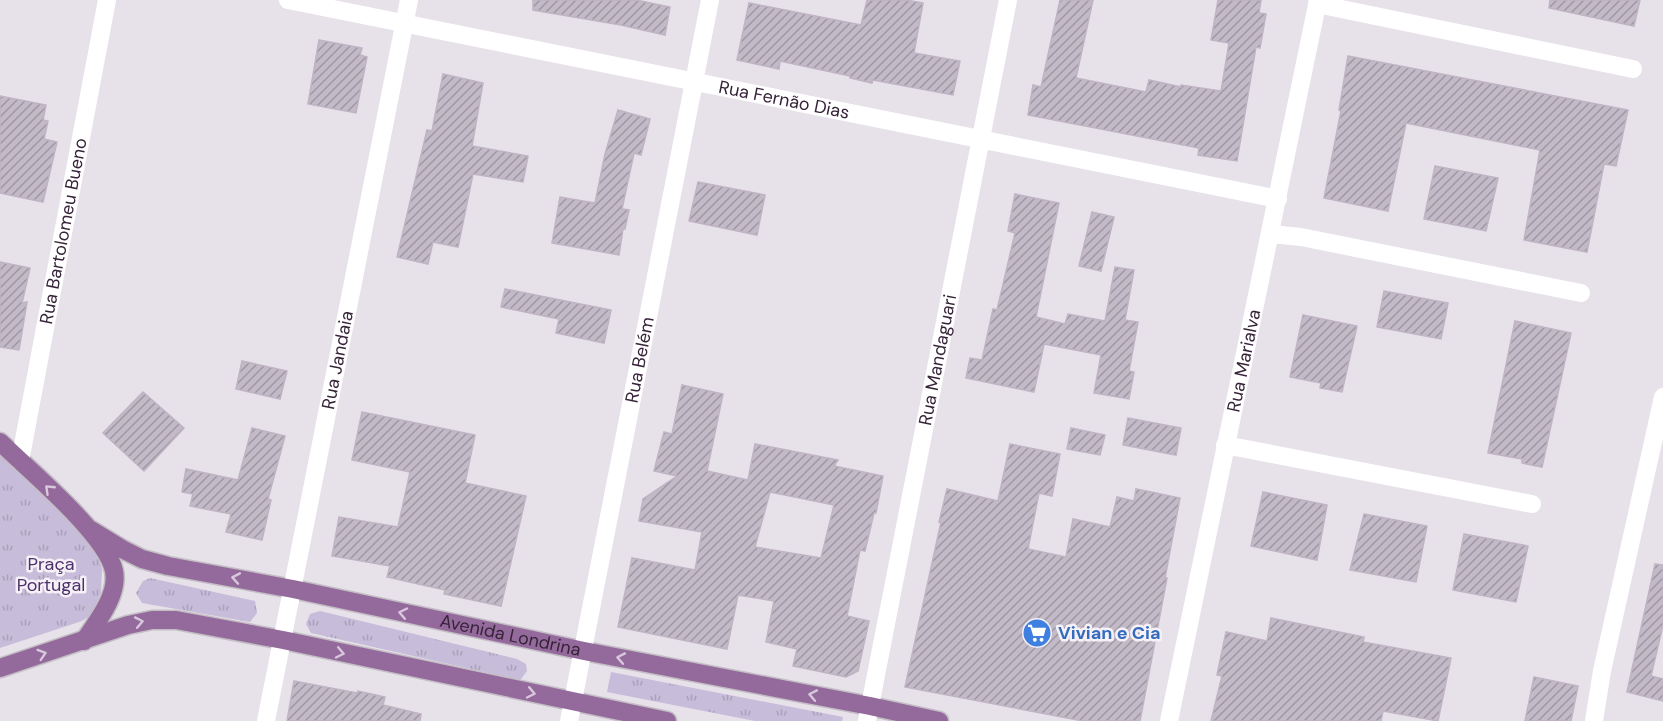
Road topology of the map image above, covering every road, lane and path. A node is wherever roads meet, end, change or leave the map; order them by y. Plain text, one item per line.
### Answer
1 (107, 0) edge
2 (288, 0) edge
3 (409, 0) edge
4 (710, 0) edge
5 (1008, 0) edge
6 (1317, 2) edge
7 (404, 23) junction
8 (1633, 69) dead end
9 (694, 82) junction
10 (979, 139) junction
11 (1278, 199) junction
12 (1271, 234) junction
13 (1581, 293) dead end
14 (1663, 397) edge
15 (1660, 426) edge
16 (0, 442) edge
17 (1225, 445) junction
18 (20, 461) junction
19 (1532, 504) dead end
20 (91, 530) junction
21 (293, 589) junction
22 (283, 640) junction
23 (84, 641) junction
24 (584, 651) junction
25 (0, 668) edge
26 (573, 702) junction
27 (868, 713) edge
28 (266, 721) edge
29 (569, 721) edge
30 (667, 721) edge
31 (939, 721) edge
32 (1169, 721) edge
33 (1594, 721) edge

1 - 18 street, Rua Bartolomeu Bueno
2 - 7 street, Rua Fernão Dias
3 - 7 street, Rua Jandaia
4 - 9 street, Rua Belém
5 - 10 street, Rua Mandaguari
6 - 8 street
6 - 11 street, Rua Marialva
7 - 9 street, Rua Fernão Dias
7 - 21 street, Rua Jandaia
9 - 10 street, Rua Fernão Dias
9 - 24 street, Rua Belém
10 - 11 street, Rua Fernão Dias
10 - 27 street, Rua Mandaguari
11 - 12 street, Rua Marialva
12 - 13 street
12 - 17 street, Rua Marialva
14 - 15 street
15 - 33 street
16 - 18 main road
17 - 19 street
17 - 32 street, Rua Marialva
20 -> 18 main road
21 -> 20 main road, Avenida Londrina
20 - 23 main road
21 - 22 street, Rua Jandaia
24 -> 21 main road, Avenida Londrina
23 -> 22 main road
22 -> 26 main road
22 - 28 street, Rua Jandaia
25 -> 23 main road
24 - 26 street, Rua Belém
27 -> 24 main road, Avenida Londrina
26 - 29 street, Rua Belém
26 - 30 main road
27 - 31 main road, Avenida Londrina

